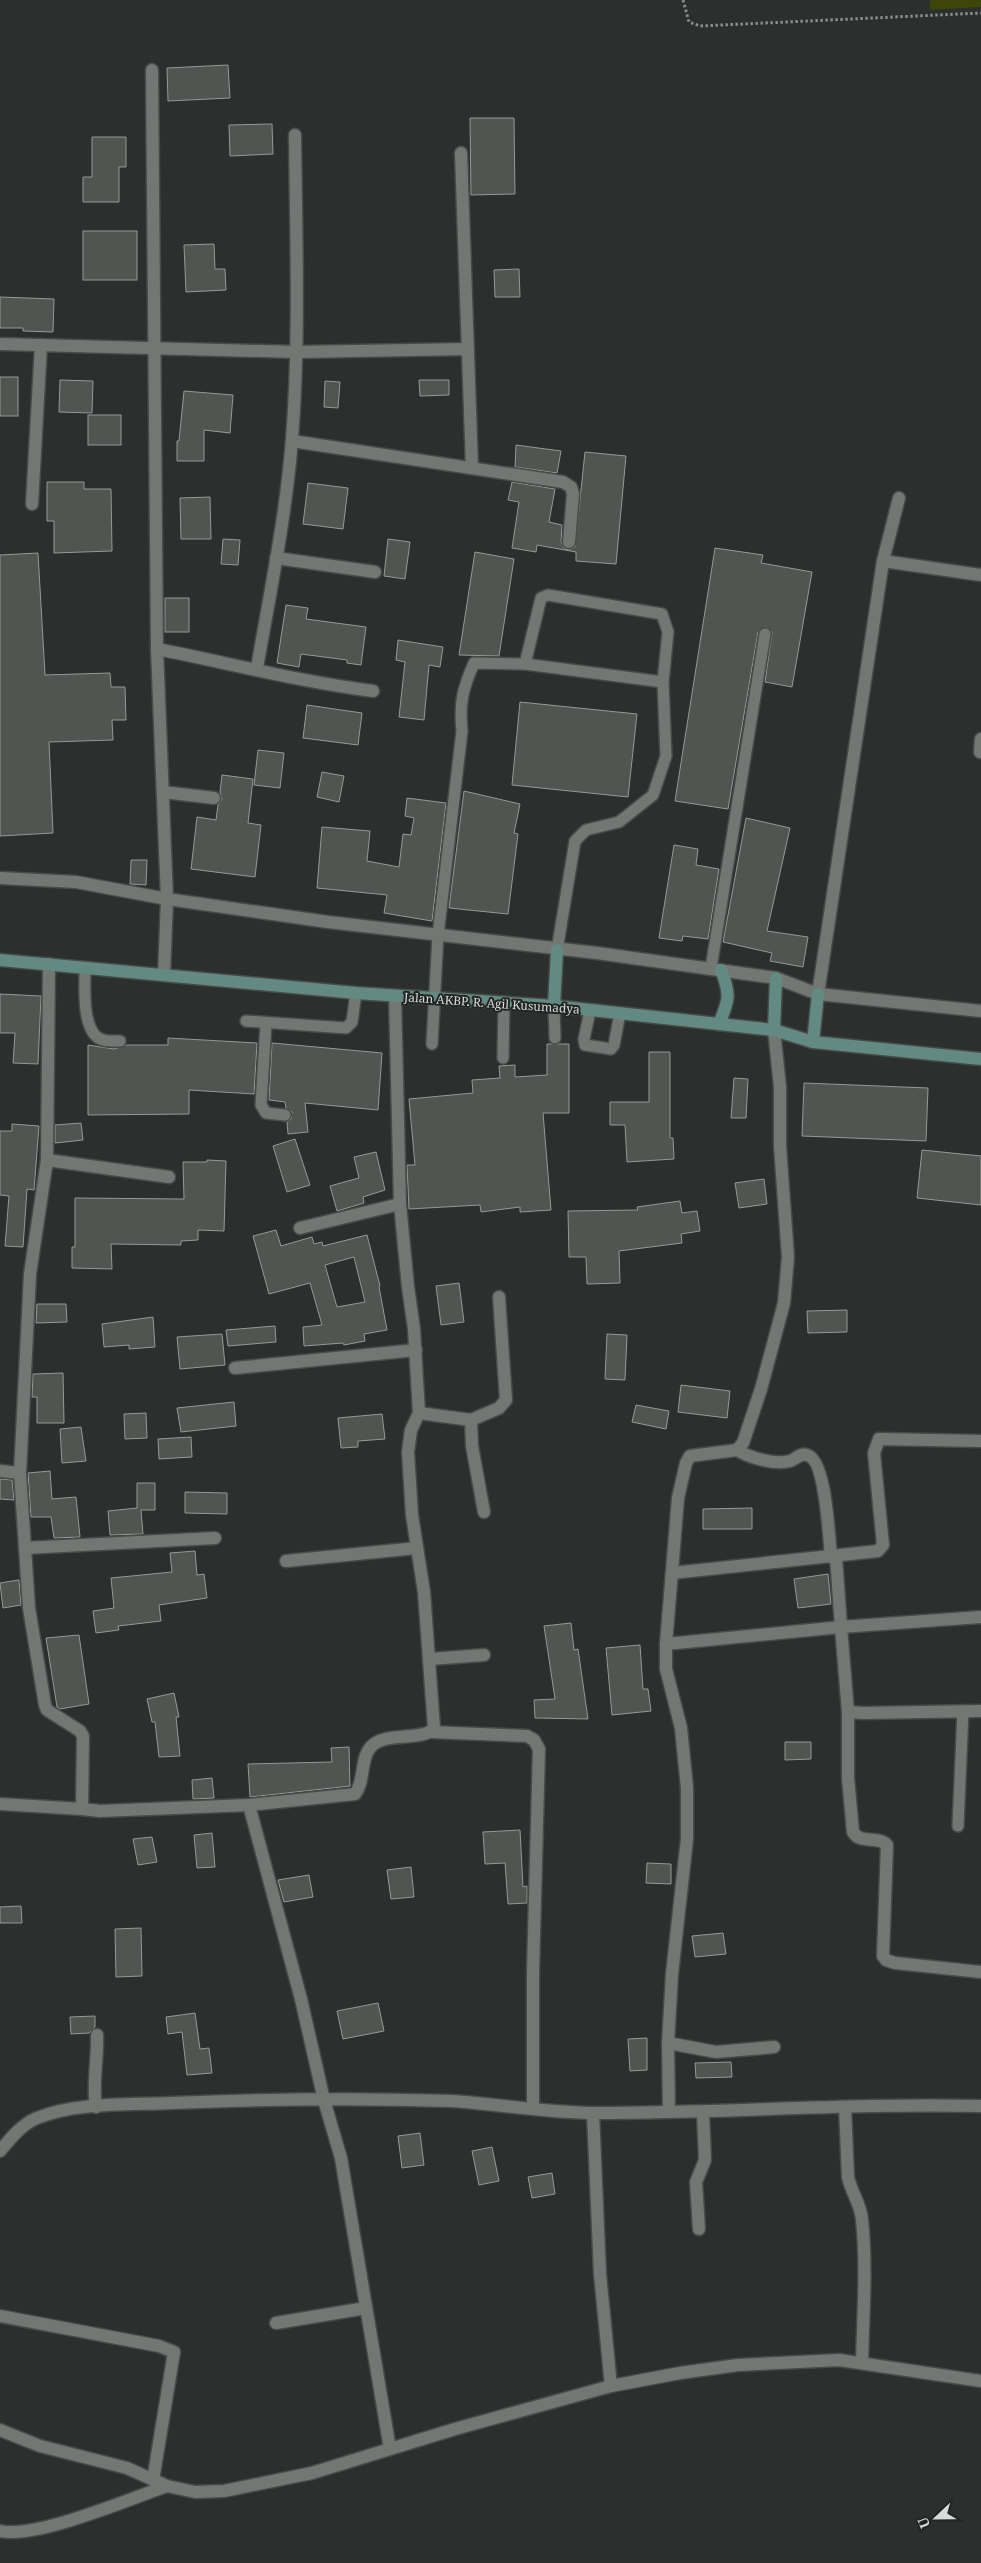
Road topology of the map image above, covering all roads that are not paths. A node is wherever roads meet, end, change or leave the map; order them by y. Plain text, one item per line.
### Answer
1 (152, 70) dead end
2 (295, 135) dead end
3 (461, 153) dead end
4 (0, 344) edge
5 (40, 345) junction
6 (154, 347) junction
7 (468, 349) junction
8 (297, 352) junction
9 (292, 441) junction
10 (472, 468) junction
11 (899, 498) dead end
12 (32, 504) dead end
13 (569, 542) dead end
14 (276, 558) junction
15 (883, 561) junction
16 (375, 572) dead end
17 (981, 575) edge
18 (765, 634) dead end
19 (157, 649) junction
20 (525, 664) junction
21 (257, 668) junction
22 (663, 682) junction
23 (373, 691) dead end
24 (162, 792) junction
25 (214, 798) dead end
26 (0, 878) edge
27 (167, 899) junction
28 (438, 935) junction
29 (557, 950) junction
30 (0, 960) edge
31 (49, 964) junction
32 (85, 968) junction
33 (716, 969) junction
34 (164, 976) junction
35 (776, 978) junction
36 (356, 993) junction
37 (818, 994) junction
38 (395, 996) junction
39 (433, 997) junction
40 (504, 1002) junction
41 (554, 1006) junction
42 (590, 1011) junction
43 (981, 1012) edge
44 (620, 1013) junction
45 (246, 1021) dead end
46 (266, 1023) junction
47 (719, 1024) junction
48 (774, 1030) junction
49 (555, 1038) dead end
50 (120, 1041) dead end
51 (813, 1042) junction
52 (432, 1044) dead end
53 (981, 1056) edge
54 (503, 1058) dead end
55 (285, 1115) dead end
56 (47, 1160) junction
57 (169, 1177) dead end
58 (400, 1204) junction
59 (300, 1228) dead end
60 (499, 1297) dead end
61 (416, 1350) junction
62 (235, 1368) dead end
63 (419, 1413) junction
64 (471, 1420) junction
65 (981, 1440) edge
66 (737, 1450) junction
67 (0, 1471) edge
68 (20, 1473) junction
69 (484, 1512) dead end
70 (215, 1538) dead end
71 (25, 1548) junction
72 (416, 1548) junction
73 (833, 1557) junction
74 (286, 1561) dead end
75 (672, 1573) junction
76 (981, 1617) edge
77 (842, 1627) junction
78 (666, 1644) junction
79 (484, 1654) dead end
80 (430, 1659) junction
81 (963, 1711) junction
82 (981, 1711) edge
83 (848, 1712) junction
84 (431, 1732) junction
85 (0, 1804) edge
86 (249, 1805) junction
87 (82, 1809) junction
88 (958, 1826) dead end
89 (981, 1972) edge
90 (97, 2035) dead end
91 (668, 2043) junction
92 (774, 2047) dead end
93 (95, 2097) junction
94 (324, 2100) junction
95 (981, 2106) edge
96 (845, 2107) junction
97 (533, 2109) junction
98 (668, 2112) junction
99 (703, 2112) junction
100 (593, 2113) junction
101 (0, 2151) edge
102 (699, 2229) dead end
103 (366, 2308) junction
104 (0, 2316) edge
105 (276, 2323) dead end
106 (862, 2363) junction
107 (981, 2381) edge
108 (611, 2386) junction
109 (0, 2430) edge
110 (390, 2449) junction
111 (154, 2480) junction
112 (167, 2486) junction
113 (0, 2531) edge

1 - 6 street
2 - 8 street
3 - 7 street
4 - 5 street
5 - 6 street
5 - 12 street
6 - 8 street
6 - 19 street
7 - 8 street
7 - 10 street
8 - 9 street
9 - 10 street
9 - 14 street
10 - 13 street
11 - 15 street
14 - 16 street
14 - 21 street
15 - 17 street
15 - 37 street
18 - 33 lane
19 - 21 street
19 - 24 street
20 - 22 lane
20 - 22 lane
20 - 28 lane
21 - 23 street
22 - 29 lane
24 - 25 street
24 - 27 street
26 - 27 street
27 - 28 street
27 - 34 street
28 - 29 street
28 - 39 lane
29 - 33 street
29 - 41 main road
30 - 31 main road, Jalan AKBP. R. Agil Kusumadya
31 - 32 main road, Jalan AKBP. R. Agil Kusumadya
31 - 56 street
32 - 34 main road, Jalan AKBP. R. Agil Kusumadya
32 - 50 lane
33 - 35 street
33 - 47 main road
34 - 36 main road, Jalan AKBP. R. Agil Kusumadya
35 - 37 street
35 - 48 main road
36 - 38 main road, Jalan AKBP. R. Agil Kusumadya
36 - 46 lane
37 - 43 street
37 - 51 main road
38 - 39 main road, Jalan AKBP. R. Agil Kusumadya
38 - 58 street
39 - 40 main road, Jalan AKBP. R. Agil Kusumadya
39 - 52 lane
40 - 41 main road, Jalan AKBP. R. Agil Kusumadya
40 - 54 lane
41 - 42 main road, Jalan AKBP. R. Agil Kusumadya
41 - 49 lane
42 - 44 main road, Jalan AKBP. R. Agil Kusumadya
42 - 44 lane
44 - 47 main road, Jalan AKBP. R. Agil Kusumadya
45 - 46 lane
46 - 55 lane
47 - 48 main road, Jalan AKBP. R. Agil Kusumadya
48 - 51 main road, Jalan AKBP. R. Agil Kusumadya
48 - 66 street
51 - 53 main road, Jalan AKBP. R. Agil Kusumadya
56 - 57 street
56 - 68 street
58 - 59 street
58 - 61 street
60 - 64 street
61 - 62 street
61 - 63 street
63 - 64 street
63 - 72 street
64 - 69 street
65 - 73 street
66 - 73 street
66 - 75 street
67 - 68 street
68 - 71 street
70 - 71 street
71 - 87 street
72 - 74 street
72 - 80 street
73 - 75 street
73 - 77 street
75 - 78 street
76 - 77 street
77 - 78 street
77 - 83 street
78 - 91 street
79 - 80 street
80 - 84 street
81 - 82 street
81 - 83 street
81 - 88 lane
83 - 89 street
84 - 86 street
84 - 97 street
85 - 87 street
86 - 87 street
86 - 94 street
90 - 93 street
91 - 92 street
91 - 98 street
93 - 94 street
93 - 101 street
94 - 97 street
94 - 103 street
95 - 96 street
96 - 99 street
96 - 106 street
97 - 100 street
98 - 99 street
98 - 100 street
99 - 102 street
100 - 108 street
103 - 105 street
103 - 110 street
104 - 111 street
106 - 107 street
106 - 108 street
108 - 110 street
109 - 111 street
110 - 112 street
111 - 112 street
112 - 113 street

